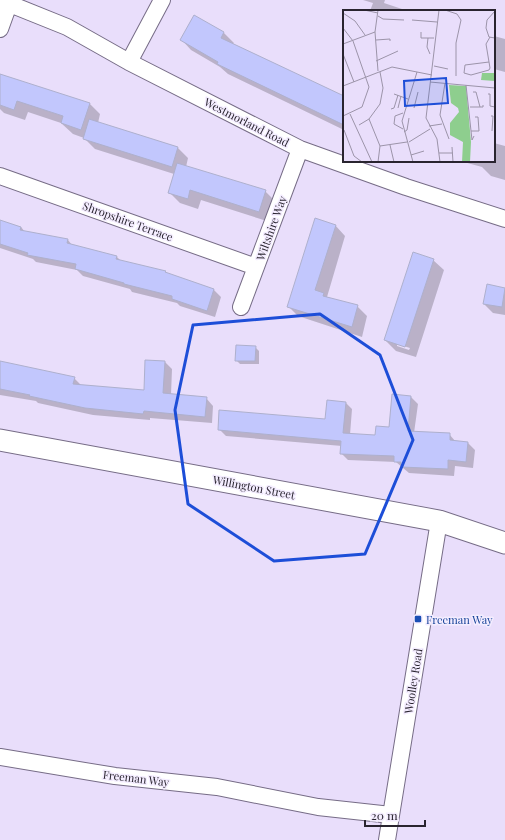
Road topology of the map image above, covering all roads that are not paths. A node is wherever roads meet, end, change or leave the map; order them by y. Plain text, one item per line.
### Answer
1 (162, 0) edge
2 (4, 2) edge
3 (0, 30) edge
4 (129, 62) junction
5 (300, 149) junction
6 (0, 176) edge
7 (505, 219) edge
8 (256, 267) junction
9 (241, 307) dead end
10 (0, 440) edge
11 (439, 521) junction
12 (505, 543) edge
13 (0, 757) edge
14 (391, 815) junction
15 (387, 840) edge

1 - 4 street
2 - 3 street
2 - 4 street, Westmorland Road
4 - 5 street, Westmorland Road
5 - 7 street, Westmorland Road
5 - 8 street, Wiltshire Way
6 - 8 street, Shropshire Terrace
8 - 9 street, Wiltshire Way
10 - 11 street, Willington Street
11 - 12 street, Willington Street
11 - 14 street, Woolley Road
13 - 14 street, Freeman Way
14 - 15 street, Woolley Road

